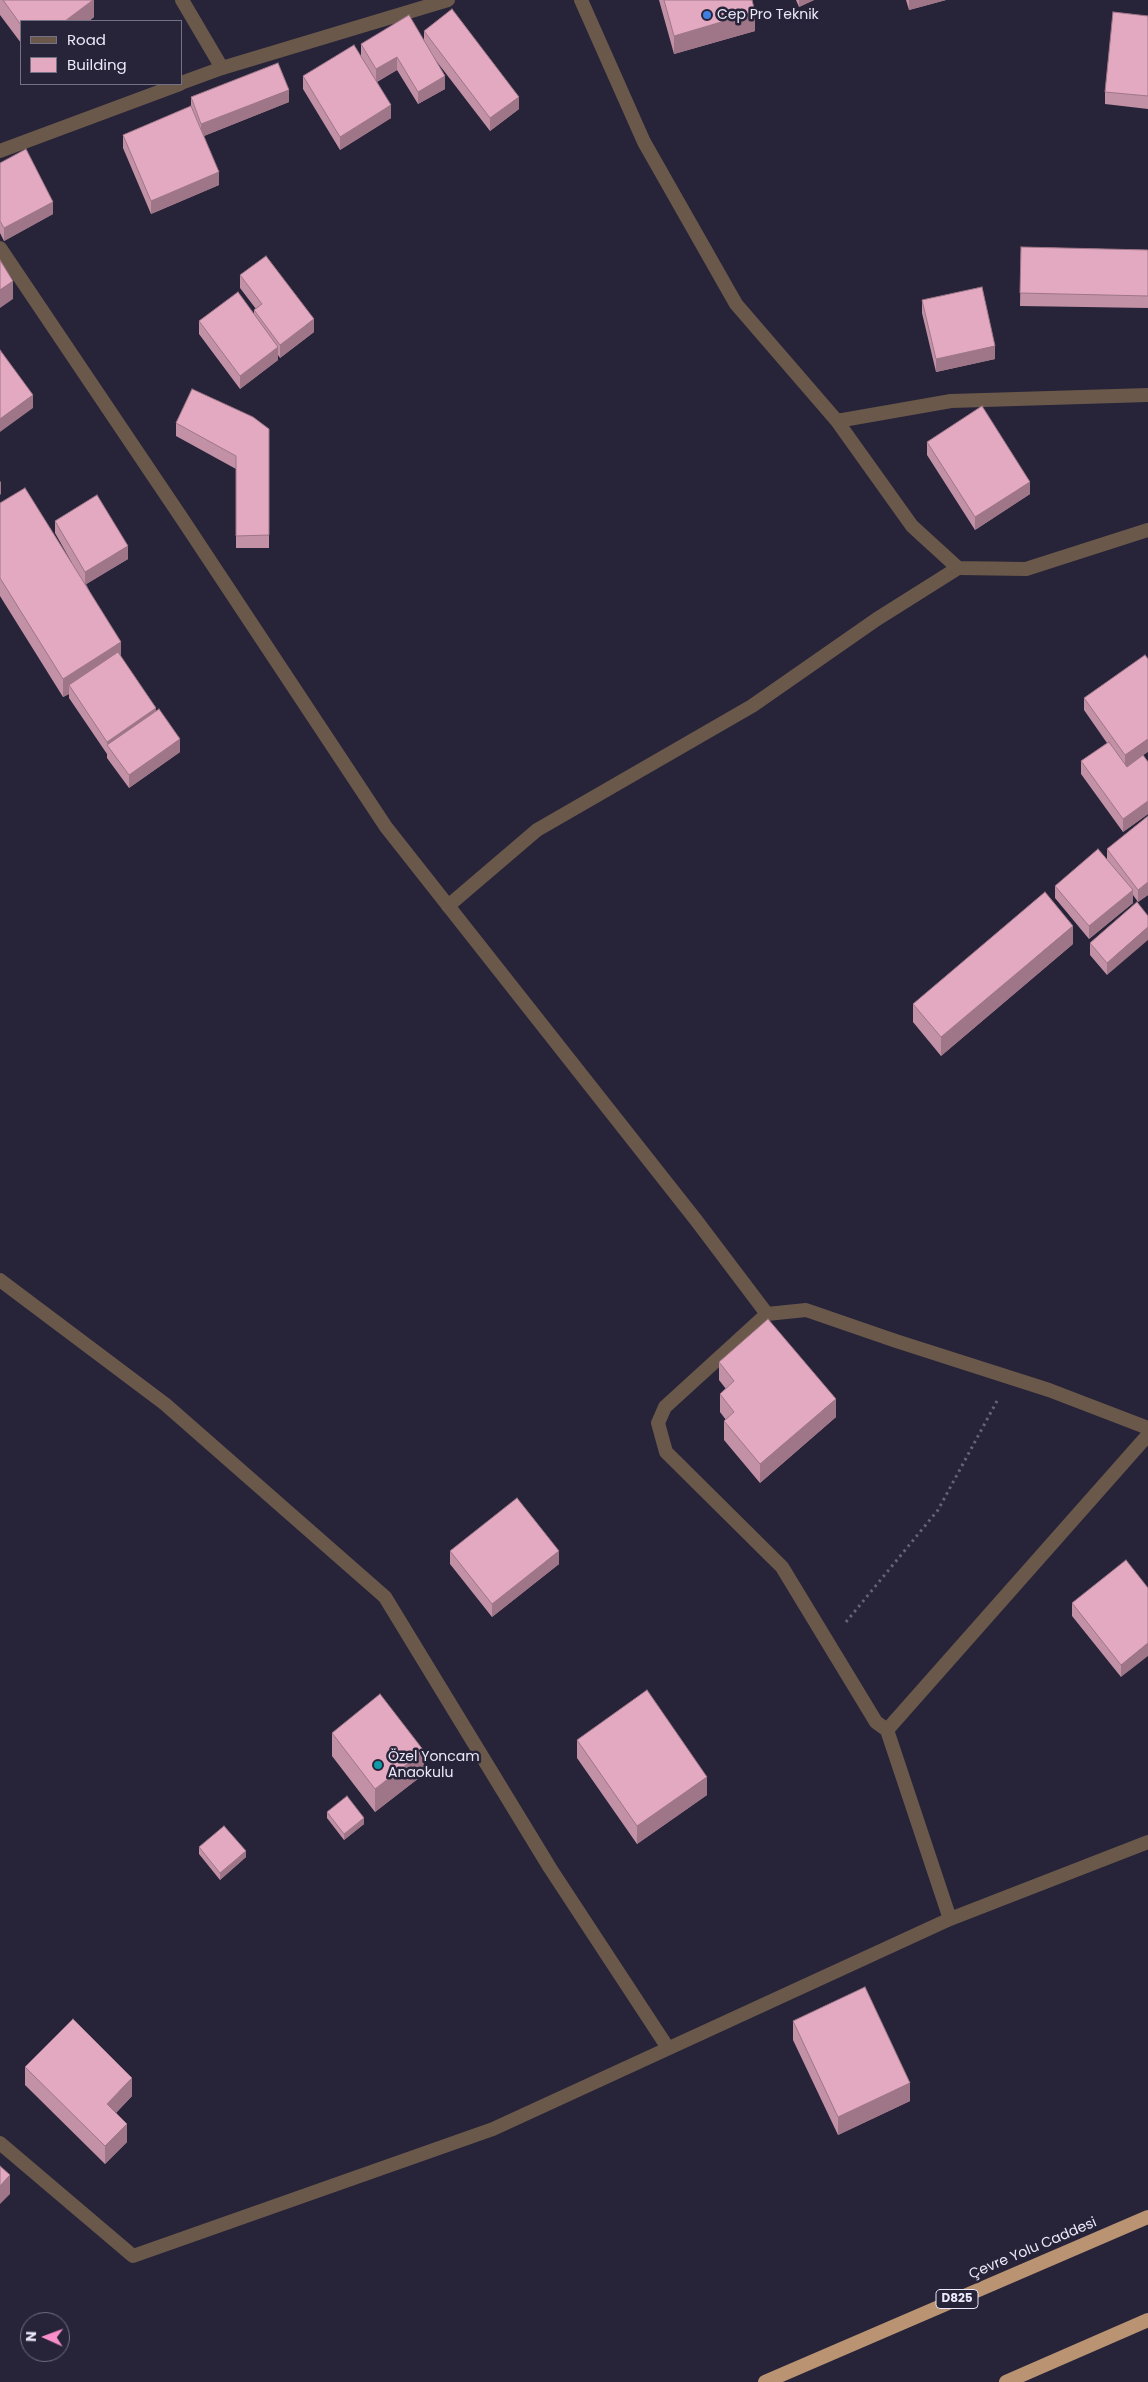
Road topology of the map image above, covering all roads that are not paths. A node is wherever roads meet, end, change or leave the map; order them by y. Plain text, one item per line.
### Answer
1 (182, 0) edge
2 (448, 0) edge
3 (581, 0) edge
4 (222, 68) junction
5 (182, 84) edge
6 (178, 85) edge
7 (0, 151) edge
8 (0, 248) edge
9 (1148, 395) edge
10 (837, 421) junction
11 (1148, 530) edge
12 (958, 568) junction
13 (448, 906) junction
14 (0, 1280) edge
15 (767, 1314) junction
16 (1148, 1428) edge
17 (1148, 1435) edge
18 (887, 1730) junction
19 (1148, 1842) edge
20 (950, 1919) junction
21 (668, 2048) junction
22 (0, 2143) edge
23 (1148, 2217) edge
24 (1148, 2320) edge
25 (765, 2382) edge
26 (1006, 2382) edge

1 - 4 street
2 - 4 street
3 - 10 street
4 - 5 street
6 - 7 street
8 - 13 street
9 - 10 street
10 - 12 street
11 - 12 street
12 - 13 street
13 - 15 street
14 - 21 street
15 - 16 street
15 - 18 street
17 - 18 street
18 - 20 street
19 - 20 street
20 - 21 street
21 - 22 street
23 - 25 highway, Çevre Yolu Caddesi / D825
24 - 26 highway

